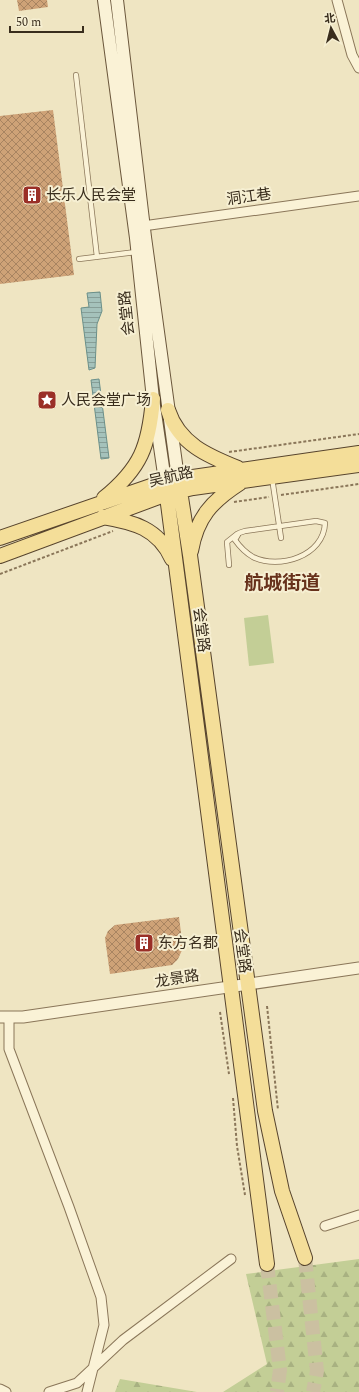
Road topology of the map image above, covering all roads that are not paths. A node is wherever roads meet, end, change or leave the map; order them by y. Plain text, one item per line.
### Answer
1 (104, 0) edge
2 (117, 0) edge
3 (337, 0) edge
4 (359, 68) edge
5 (76, 75) dead end
6 (359, 196) edge
7 (143, 226) junction
8 (137, 252) junction
9 (97, 257) junction
10 (79, 260) dead end
11 (154, 399) junction
12 (168, 410) junction
13 (359, 453) edge
14 (359, 464) edge
15 (242, 475) junction
16 (272, 477) junction
17 (172, 486) junction
18 (98, 503) junction
19 (102, 517) junction
20 (279, 526) junction
21 (239, 533) junction
22 (0, 538) edge
23 (281, 538) dead end
24 (190, 555) junction
25 (0, 556) edge
26 (229, 565) dead end
27 (176, 568) junction
28 (359, 968) edge
29 (248, 984) junction
30 (230, 986) junction
31 (4, 1017) edge
32 (359, 1215) edge
33 (325, 1226) dead end
34 (306, 1258) tunnel mouth
35 (231, 1259) dead end
36 (267, 1264) tunnel mouth
37 (94, 1365) junction
38 (0, 1390) edge
39 (6, 1392) edge
40 (49, 1392) edge
41 (87, 1392) edge

1 - 8 main road, 会堂路
2 - 7 main road, 会堂路
3 - 4 street
5 - 9 lane
6 - 7 street, 洞江巷
7 - 12 main road, 会堂路
8 - 9 lane
8 - 11 main road, 会堂路
9 - 10 lane
11 - 17 main road, 会堂路
11 - 18 main road
12 - 15 main road
12 - 17 main road, 会堂路
13 - 15 main road, 吴航路
14 - 16 main road, 吴航路
15 - 16 main road, 吴航路
15 - 17 main road, 吴航路
15 - 24 main road
16 - 20 lane
17 - 18 main road, 吴航路
17 - 19 main road, 吴航路
17 - 24 main road, 会堂路
17 - 27 main road, 会堂路
18 - 22 main road, 吴航路
19 - 25 main road, 吴航路
19 - 27 main road
20 - 21 lane
20 - 21 lane
20 - 23 lane
21 - 26 lane
24 - 29 main road, 会堂路
27 - 30 main road, 会堂路
28 - 29 street, 龙景路
29 - 30 street, 龙景路
29 - 34 main road, 会堂路
30 - 31 street, 龙景路
30 - 36 main road, 会堂路
31 - 37 street
32 - 33 street
35 - 37 street
37 - 40 street
37 - 41 street
38 - 39 street

